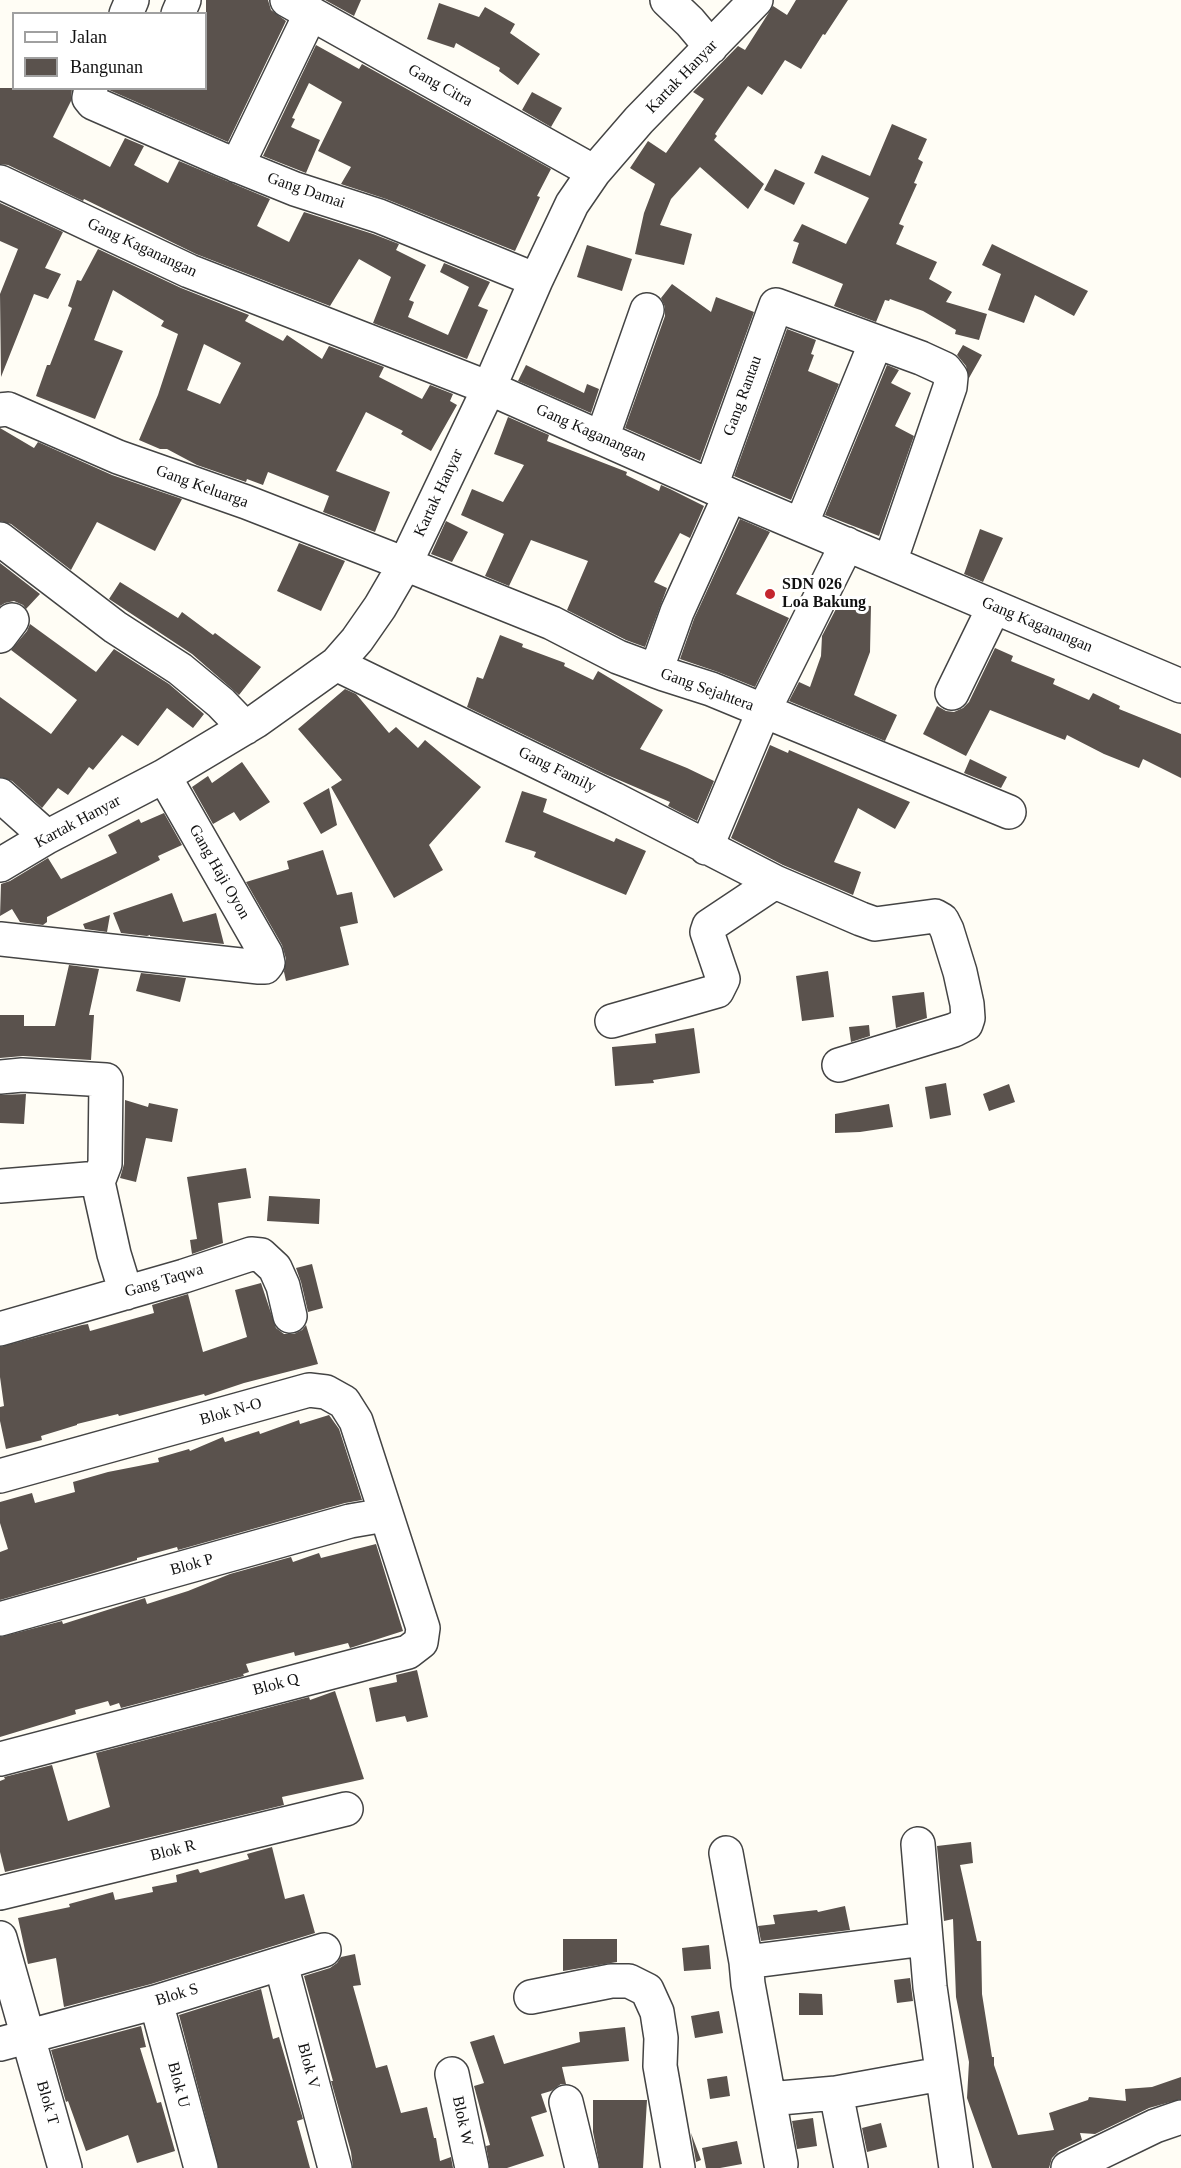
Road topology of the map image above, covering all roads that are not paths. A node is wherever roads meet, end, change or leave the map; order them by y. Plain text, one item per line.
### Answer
1 (667, 0) edge
2 (756, 0) edge
3 (299, 7) edge
4 (711, 47) junction
5 (91, 90) edge
6 (237, 166) junction
7 (594, 172) junction
8 (0, 183) edge
9 (536, 280) junction
10 (647, 310) dead end
11 (876, 342) junction
12 (489, 388) junction
13 (0, 410) edge
14 (602, 438) junction
15 (721, 491) junction
16 (801, 525) junction
17 (0, 539) edge
18 (846, 544) junction
19 (890, 562) junction
20 (405, 564) junction
21 (994, 607) junction
22 (336, 664) junction
23 (656, 672) junction
24 (1181, 686) edge
25 (952, 693) dead end
26 (764, 710) junction
27 (245, 728) junction
28 (164, 776) junction
29 (0, 795) edge
30 (1009, 812) dead end
31 (47, 837) junction
32 (706, 848) junction
33 (0, 865) edge
34 (775, 882) junction
35 (0, 939) edge
36 (612, 1021) dead end
37 (839, 1065) dead end
38 (0, 1077) edge
39 (99, 1178) junction
40 (0, 1186) edge
41 (126, 1293) junction
42 (290, 1316) dead end
43 (0, 1329) edge
44 (0, 1476) edge
45 (385, 1515) junction
46 (0, 1619) edge
47 (0, 1759) edge
48 (346, 1809) dead end
49 (918, 1844) dead end
50 (726, 1852) dead end
51 (0, 1893) edge
52 (0, 1938) edge
53 (925, 1939) junction
54 (324, 1950) dead end
55 (746, 1962) junction
56 (282, 1964) junction
57 (531, 1997) dead end
58 (156, 2002) junction
59 (14, 2040) edge
60 (452, 2074) dead end
61 (941, 2074) junction
62 (836, 2093) junction
63 (769, 2099) junction
64 (566, 2102) dead end
65 (1181, 2117) edge
66 (781, 2164) dead end
67 (65, 2168) edge
68 (201, 2168) edge
69 (335, 2168) edge
70 (472, 2168) edge
71 (582, 2168) edge
72 (678, 2168) edge
73 (851, 2168) edge
74 (956, 2168) edge
75 (1068, 2168) edge

1 - 4 street
2 - 4 street, Kartak Hanyar
3 - 6 street
3 - 7 street, Gang Citra
4 - 7 street, Kartak Hanyar
5 - 6 street, Gang Damai
6 - 9 street, Gang Damai
7 - 9 street, Kartak Hanyar
8 - 12 street, Gang Kaganangan
9 - 12 street, Kartak Hanyar
10 - 14 street
11 - 15 street, Gang Rantau
11 - 16 street
11 - 19 street
12 - 14 street, Gang Kaganangan
12 - 20 street, Kartak Hanyar
13 - 20 street, Gang Keluarga
14 - 15 street, Gang Kaganangan
15 - 16 street, Gang Kaganangan
15 - 23 street, Gang Rantau
16 - 18 street, Gang Kaganangan
17 - 27 street
18 - 19 street, Gang Kaganangan
18 - 26 street
19 - 21 street, Gang Kaganangan
20 - 22 street, Kartak Hanyar
20 - 23 street, Gang Sejahtera
21 - 24 street, Gang Kaganangan
21 - 25 street
22 - 27 street, Kartak Hanyar
22 - 32 street, Gang Family
23 - 26 street, Gang Sejahtera
26 - 30 street, Gang Sejahtera
26 - 32 street
27 - 28 street, Kartak Hanyar
28 - 31 street, Kartak Hanyar
28 - 35 street, Gang Haji Oyon
29 - 31 street
31 - 33 street, Kartak Hanyar
32 - 34 street, Gang Family
34 - 36 street
34 - 37 street, Gang Family
38 - 39 street
39 - 40 street
39 - 41 street
41 - 42 street, Gang Taqwa
41 - 43 street, Gang Taqwa
44 - 45 street, Blok N-O
45 - 46 street, Blok P
45 - 47 street, Blok Q
48 - 51 street, Blok R
49 - 53 street
50 - 55 street
52 - 59 street
53 - 55 street
53 - 61 street
54 - 56 street, Blok S
55 - 63 street
56 - 58 street, Blok S
56 - 69 street, Blok V
57 - 72 street
58 - 59 street, Blok S
58 - 68 street, Blok U
59 - 67 street, Blok T
60 - 70 street, Blok W
61 - 62 street
61 - 74 street
62 - 63 street
62 - 73 street
63 - 66 street
64 - 71 street
65 - 75 street

